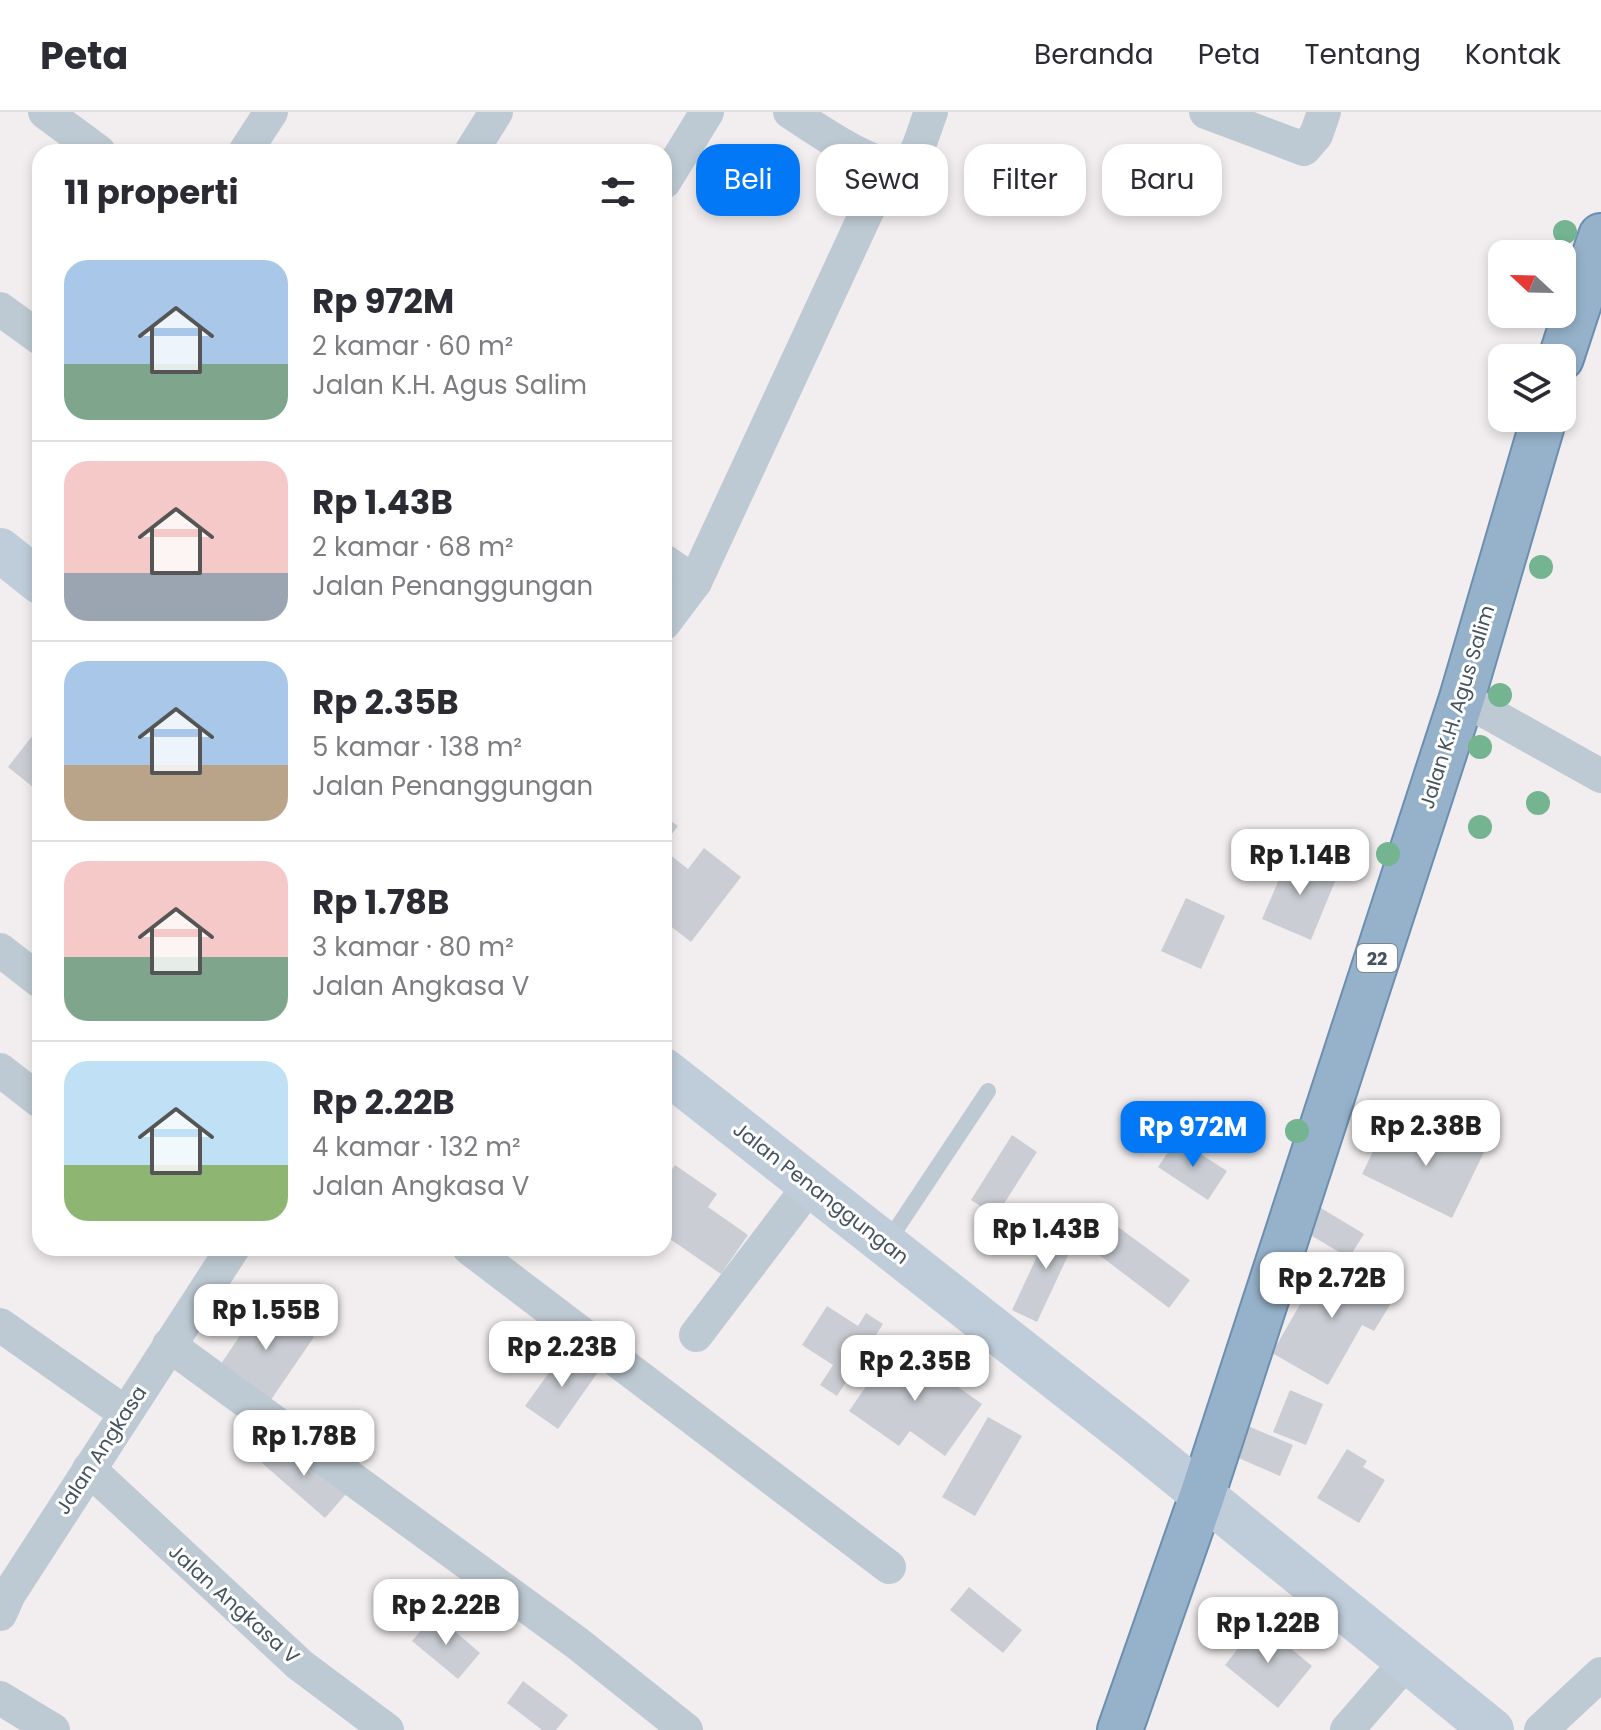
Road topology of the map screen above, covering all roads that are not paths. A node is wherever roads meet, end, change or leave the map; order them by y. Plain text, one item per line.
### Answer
1 (45, 112) edge
2 (271, 112) edge
3 (496, 112) edge
4 (707, 112) edge
5 (790, 112) edge
6 (931, 112) edge
7 (1206, 112) edge
8 (1324, 112) edge
9 (88, 144) edge
10 (250, 144) edge
11 (476, 144) edge
12 (843, 144) edge
13 (918, 144) edge
14 (672, 169) edge
15 (865, 216) edge
16 (1601, 236) edge
17 (0, 309) edge
18 (32, 332) edge
19 (1566, 344) edge
20 (1540, 432) edge
21 (0, 550) edge
22 (672, 566) edge
23 (32, 576) edge
24 (695, 582) junction
25 (672, 612) edge
26 (1462, 698) junction
27 (1601, 776) edge
28 (0, 950) edge
29 (32, 975) edge
30 (0, 1070) edge
31 (672, 1076) edge
32 (988, 1091) dead end
33 (32, 1095) edge
34 (811, 1184) junction
35 (886, 1244) junction
36 (227, 1256) edge
37 (480, 1256) edge
38 (0, 1325) edge
39 (696, 1335) dead end
40 (169, 1345) junction
41 (124, 1412) junction
42 (89, 1469) junction
43 (1202, 1496) junction
44 (889, 1567) dead end
45 (0, 1614) edge
46 (1407, 1661) junction
47 (1601, 1674) edge
48 (0, 1698) edge
49 (53, 1730) edge
50 (387, 1730) edge
51 (686, 1730) edge
52 (1120, 1730) edge
53 (1347, 1730) edge
54 (1492, 1730) edge
55 (1541, 1730) edge

1 - 9 street
2 - 10 street
3 - 11 street
4 - 14 street
5 - 12 street
6 - 13 street
7 - 8 street
15 - 24 street
16 - 19 highway
17 - 18 street
20 - 26 highway, Jalan K.H. Agus Salim / 22
21 - 23 main road
22 - 24 street
24 - 25 street
26 - 27 street
26 - 43 highway, Jalan K.H. Agus Salim / 22
28 - 29 street
30 - 33 street
31 - 34 main road, Jalan Penanggungan
32 - 35 lane
34 - 35 main road, Jalan Penanggungan
34 - 39 street
35 - 43 main road, Jalan Penanggungan
36 - 40 street, Jalan Angkasa
37 - 44 street
38 - 41 street
40 - 41 street, Jalan Angkasa
40 - 51 street
41 - 42 street, Jalan Angkasa
42 - 45 street, Jalan Angkasa
42 - 50 street, Jalan Angkasa V
43 - 46 main road, Jalan Penanggungan
43 - 52 highway, 22
46 - 53 street
46 - 54 main road, Jalan Penanggungan
47 - 55 street
48 - 49 street

